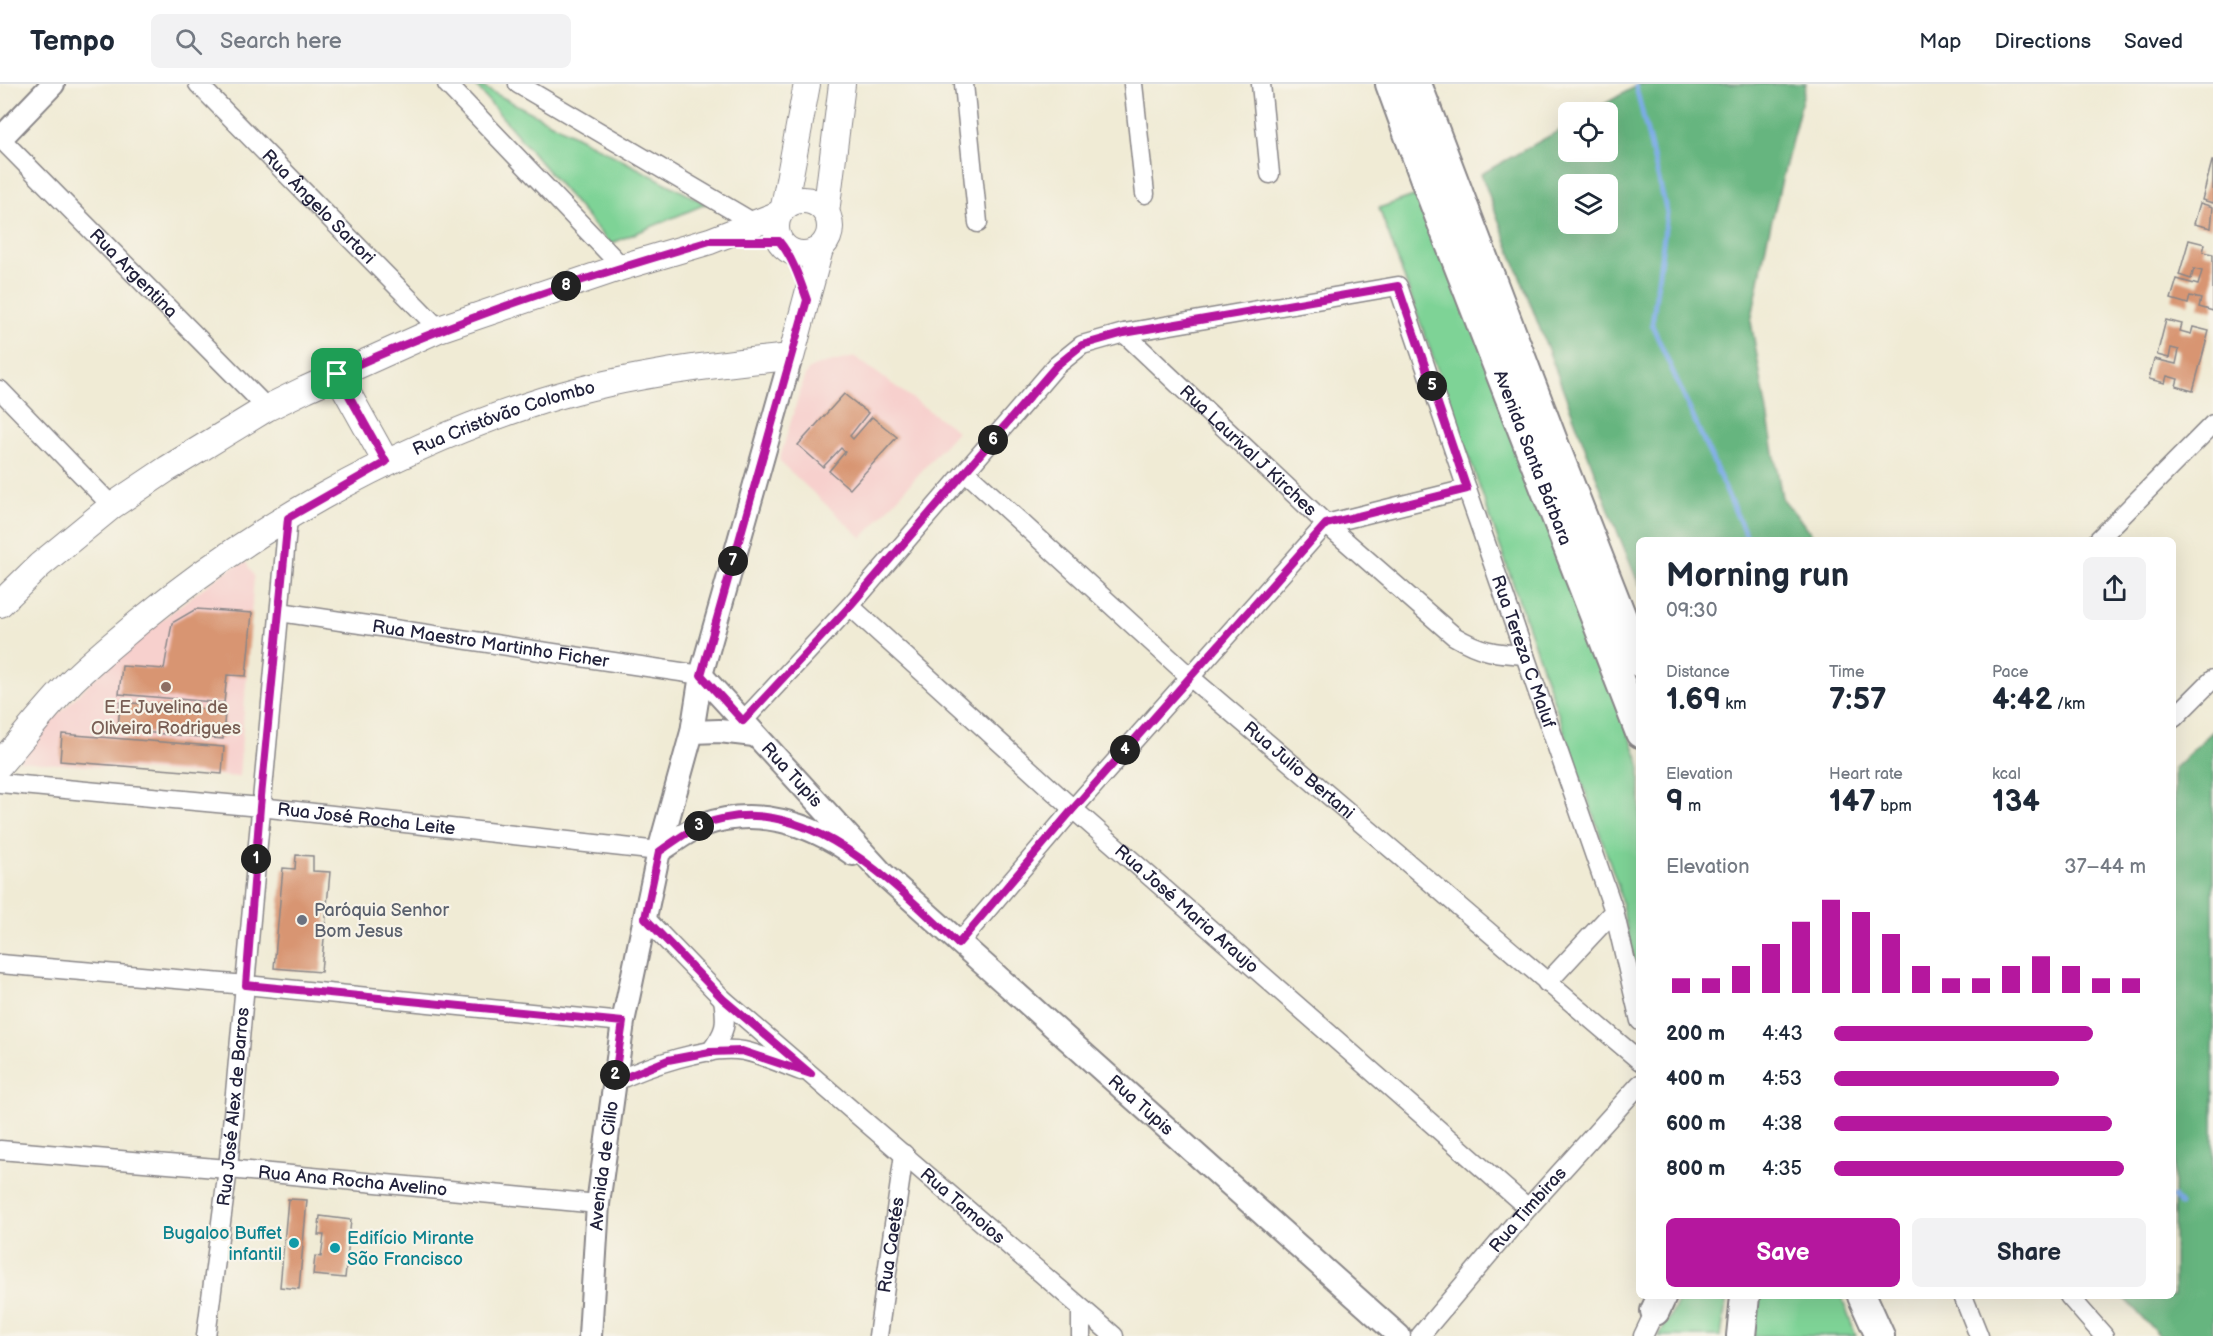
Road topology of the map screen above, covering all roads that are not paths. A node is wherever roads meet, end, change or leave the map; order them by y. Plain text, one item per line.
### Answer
1 (53, 84) edge
2 (198, 84) edge
3 (447, 84) edge
4 (518, 84) edge
5 (807, 84) edge
6 (842, 84) edge
7 (964, 84) edge
8 (1132, 84) edge
9 (1261, 84) edge
10 (1390, 84) edge
11 (1417, 84) edge
12 (0, 139) edge
13 (1270, 174) dead end
14 (1438, 179) junction
15 (1145, 194) dead end
16 (781, 211) junction
17 (826, 213) junction
18 (754, 223) junction
19 (978, 223) dead end
20 (710, 241) junction
21 (782, 245) junction
22 (820, 249) junction
23 (621, 267) junction
24 (807, 300) junction
25 (439, 329) junction
26 (1124, 333) junction
27 (791, 357) junction
28 (371, 358) junction
29 (337, 374) junction
30 (0, 390) edge
31 (356, 407) junction
32 (267, 408) junction
33 (2213, 424) edge
34 (386, 462) junction
35 (966, 472) junction
36 (1467, 489) junction
37 (112, 506) junction
38 (288, 518) junction
39 (1326, 524) junction
40 (2100, 537) edge
41 (0, 604) edge
42 (850, 606) junction
43 (280, 612) junction
44 (1636, 653) edge
45 (1525, 655) junction
46 (701, 675) junction
47 (1190, 676) junction
48 (2213, 679) edge
49 (2176, 715) edge
50 (1636, 722) edge
51 (749, 728) junction
52 (692, 732) junction
53 (0, 764) edge
54 (0, 783) edge
55 (819, 806) junction
56 (260, 807) junction
57 (1073, 809) junction
58 (795, 824) junction
59 (659, 852) junction
60 (883, 874) junction
61 (1614, 911) junction
62 (645, 918) junction
63 (958, 944) junction
64 (0, 964) edge
65 (1547, 983) junction
66 (246, 985) junction
67 (723, 999) junction
68 (1636, 1004) edge
69 (623, 1022) junction
70 (710, 1052) junction
71 (1636, 1057) edge
72 (811, 1074) junction
73 (614, 1082) junction
74 (1636, 1088) edge
75 (0, 1150) edge
76 (904, 1154) junction
77 (228, 1169) junction
78 (598, 1204) junction
79 (1528, 1209) junction
80 (1745, 1299) edge
81 (1855, 1299) edge
82 (1863, 1299) edge
83 (1964, 1299) edge
84 (2072, 1299) edge
85 (1081, 1309) junction
86 (206, 1336) edge
87 (590, 1336) edge
88 (878, 1336) edge
89 (1081, 1336) edge
90 (1114, 1336) edge
91 (1399, 1336) edge
92 (1420, 1336) edge
93 (1741, 1336) edge
94 (1868, 1336) edge
95 (1880, 1336) edge
96 (1979, 1336) edge
97 (2104, 1336) edge

1 - 12 street
2 - 25 street, Rua Ângelo Sartori
3 - 23 street
4 - 18 street
5 - 16 main road
6 - 17 main road
7 - 19 street
8 - 15 street
9 - 13 street
10 - 14 main road
11 - 14 main road
12 - 32 street, Rua Argentina
14 - 44 main road, Avenida Santa Bárbara
14 - 50 main road, Avenida Santa Bárbara
16 - 17 main road
16 - 18 main road
16 - 21 main road
17 - 22 main road
18 - 20 main road
20 - 21 main road
20 - 23 main road
21 - 22 main road
21 - 24 main road
22 - 24 main road, Avenida de Cillo
23 - 25 main road
24 - 27 main road, Avenida de Cillo
25 - 28 main road
26 - 35 street
26 - 36 street, Rua Tereza C Maluf
26 - 39 street, Rua Laurival J Kirches
27 - 34 main road, Rua Cristóvão Colombo
27 - 46 street, Avenida de Cillo
28 - 29 main road
28 - 31 main road
29 - 31 main road
29 - 32 main road
30 - 37 street
31 - 34 main road
32 - 37 main road
33 - 40 street
34 - 38 main road, Rua Cristóvão Colombo
35 - 42 street
35 - 47 street, Rua Julio Bertani
36 - 39 street
36 - 45 street, Rua Tereza C Maluf
37 - 41 main road
38 - 43 street, Rua José Alex de Barros
38 - 53 main road, Rua Cristóvão Colombo
39 - 45 street, Rua Laurival J Kirches
39 - 47 street
42 - 51 street
42 - 57 street, Rua José Maria Araujo
43 - 46 street, Rua Maestro Martinho Ficher
43 - 56 street, Rua José Alex de Barros
45 - 61 street, Rua Tereza C Maluf
46 - 51 street, Rua Tupis
46 - 52 street, Avenida de Cillo
47 - 57 street
47 - 65 street, Rua Julio Bertani
48 - 49 street
51 - 52 street
51 - 55 street, Rua Tupis
52 - 59 street, Avenida de Cillo
54 - 56 street, Rua José Rocha Leite
55 - 58 street
55 - 60 street, Rua Tupis
56 - 59 street, Rua José Rocha Leite
56 - 66 street, Rua José Alex de Barros
57 - 63 street
57 - 79 street, Rua José Maria Araujo
58 - 59 street, Rua Tupis
58 - 60 street, Rua Tupis
59 - 62 street, Avenida de Cillo
60 - 63 street, Rua Tupis
61 - 65 street
61 - 68 street, Rua Tereza C Maluf
62 - 67 street, Rua Tamoios
62 - 69 street, Avenida de Cillo
63 - 91 street, Rua Tupis
64 - 66 street
65 - 71 street, Rua Julio Bertani
66 - 69 street
66 - 77 street, Rua José Alex de Barros
67 - 70 street
67 - 72 street, Rua Tamoios
69 - 73 street, Avenida de Cillo
70 - 72 street, Rua Tamoios
70 - 73 street, Rua Tamoios
72 - 76 street, Rua Tamoios
73 - 78 street, Avenida de Cillo
74 - 79 street, Rua Timbiras
75 - 77 street, Rua Ana Rocha Avelino
76 - 85 street, Rua Tamoios
76 - 88 street, Rua Caetés
77 - 78 street, Rua Ana Rocha Avelino
77 - 86 street, Rua José Alex de Barros
78 - 87 street, Avenida de Cillo
79 - 92 street, Rua Timbiras
80 - 93 main road
81 - 94 main road
82 - 95 main road
83 - 96 street
84 - 97 street
85 - 89 street
85 - 90 street, Rua Tamoios

